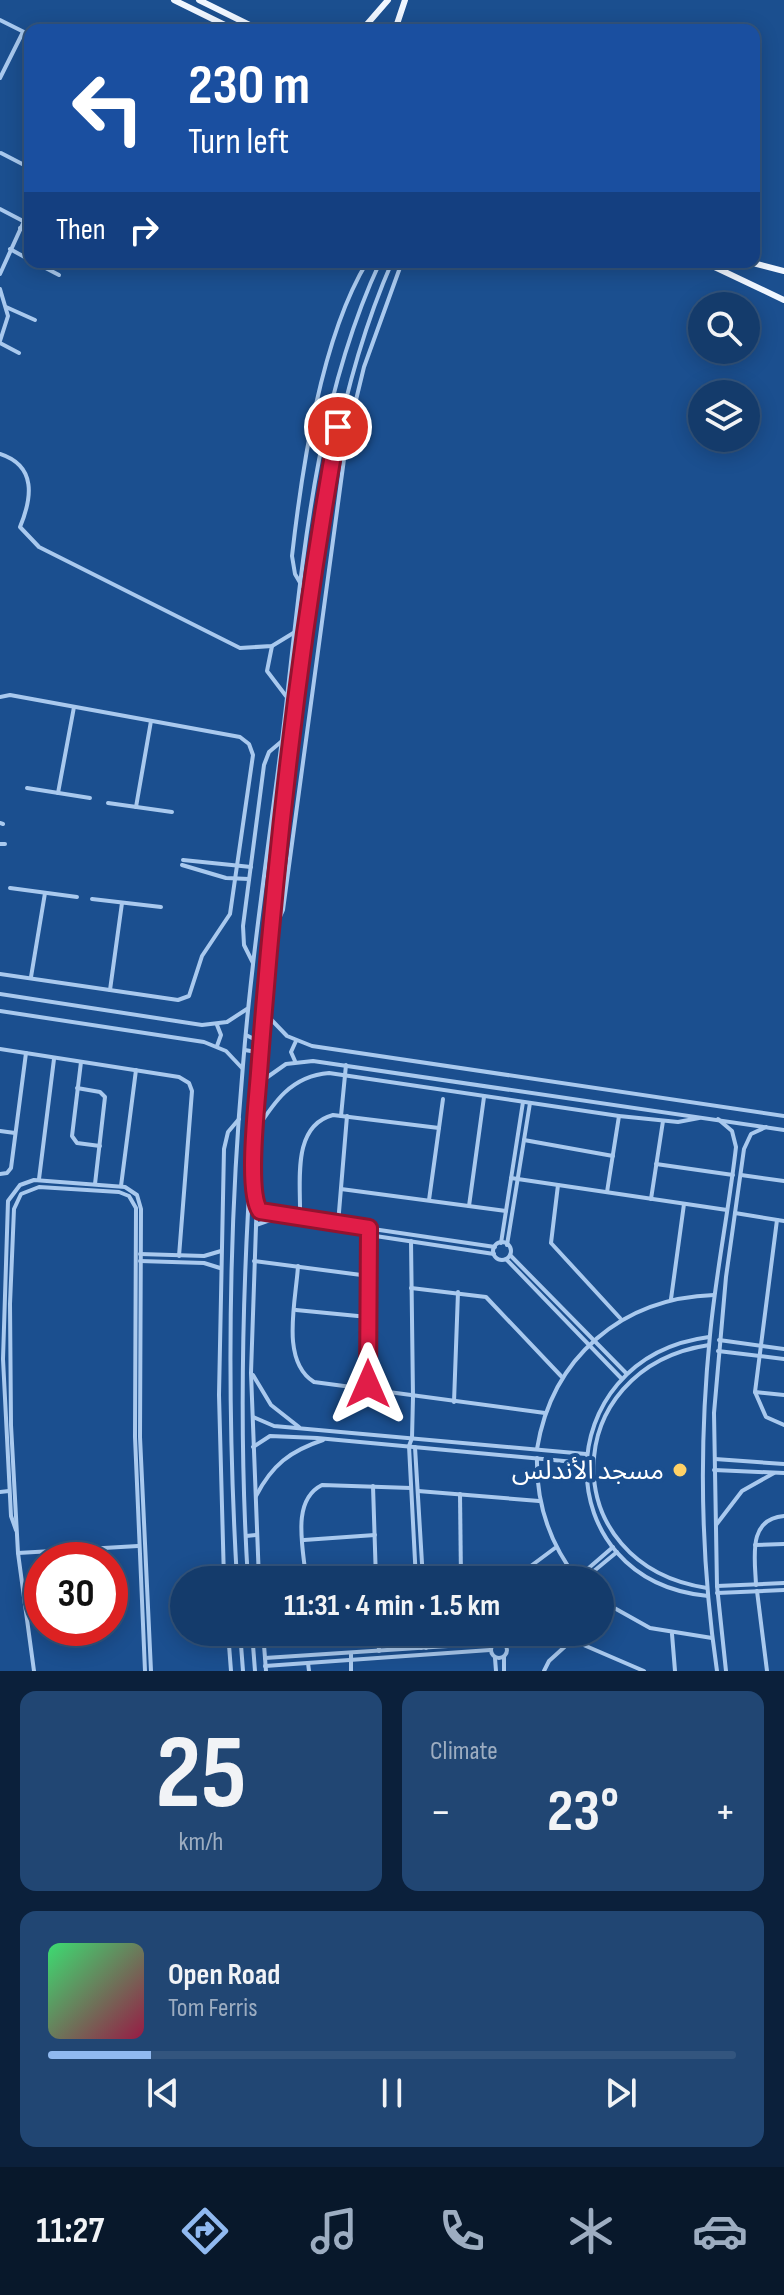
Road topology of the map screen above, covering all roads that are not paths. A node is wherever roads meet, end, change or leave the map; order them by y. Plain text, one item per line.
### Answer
1 (174, 0) edge
2 (199, 0) edge
3 (388, 0) edge
4 (405, 0) edge
5 (0, 20) edge
6 (223, 24) edge
7 (248, 24) edge
8 (370, 24) edge
9 (397, 24) edge
10 (23, 32) joint
11 (0, 78) edge
12 (1, 153) edge
13 (24, 165) edge
14 (0, 209) edge
15 (23, 221) joint
16 (20, 228) junction
17 (24, 230) edge
18 (10, 249) junction
19 (24, 257) edge
20 (760, 265) edge
21 (46, 268) edge
22 (365, 268) edge
23 (378, 268) edge
24 (390, 268) edge
25 (400, 268) edge
26 (717, 268) edge
27 (0, 270) edge
28 (784, 271) edge
29 (59, 275) dead end
30 (0, 289) edge
31 (784, 300) edge
32 (6, 307) junction
33 (35, 320) dead end
34 (0, 341) edge
35 (19, 353) dead end
36 (0, 454) edge
37 (302, 586) junction
38 (296, 631) junction
39 (272, 646) junction
40 (0, 697) edge
41 (287, 698) junction
42 (74, 707) junction
43 (151, 721) junction
44 (282, 741) junction
45 (27, 788) dead end
46 (58, 793) junction
47 (90, 798) dead end
48 (108, 803) dead end
49 (136, 807) junction
50 (172, 812) dead end
51 (225, 863) junction
52 (235, 865) junction
53 (251, 867) junction
54 (222, 876) junction
55 (233, 879) junction
56 (249, 879) junction
57 (10, 888) dead end
58 (45, 893) junction
59 (77, 897) dead end
60 (92, 899) dead end
61 (122, 903) junction
62 (161, 907) dead end
63 (268, 941) junction
64 (253, 963) junction
65 (0, 974) edge
66 (31, 978) junction
67 (110, 990) junction
68 (0, 994) edge
69 (248, 1008) junction
70 (263, 1010) junction
71 (0, 1011) edge
72 (217, 1025) junction
73 (246, 1035) junction
74 (262, 1036) junction
75 (296, 1041) junction
76 (217, 1046) junction
77 (0, 1049) edge
78 (244, 1051) junction
79 (26, 1053) junction
80 (261, 1053) junction
81 (54, 1058) junction
82 (295, 1061) junction
83 (81, 1062) junction
84 (346, 1065) junction
85 (243, 1069) junction
86 (136, 1070) junction
87 (345, 1075) junction
88 (259, 1083) junction
89 (558, 1084) junction
90 (77, 1088) junction
91 (484, 1096) junction
92 (556, 1096) junction
93 (443, 1099) dead end
94 (523, 1102) junction
95 (530, 1103) junction
96 (344, 1116) junction
97 (619, 1116) junction
98 (784, 1116) edge
99 (703, 1117) junction
100 (239, 1119) junction
101 (718, 1119) junction
102 (663, 1121) junction
103 (766, 1127) junction
104 (439, 1128) junction
105 (783, 1130) edge
106 (0, 1131) edge
107 (255, 1132) junction
108 (15, 1133) junction
109 (524, 1140) junction
110 (100, 1146) junction
111 (745, 1146) junction
112 (736, 1147) junction
113 (613, 1156) junction
114 (656, 1164) junction
115 (251, 1167) junction
116 (0, 1174) edge
117 (733, 1175) junction
118 (741, 1175) junction
119 (511, 1178) junction
120 (39, 1179) junction
121 (518, 1179) junction
122 (784, 1181) edge
123 (95, 1184) junction
124 (558, 1185) junction
125 (121, 1186) junction
126 (341, 1189) junction
127 (607, 1192) junction
128 (651, 1199) junction
129 (429, 1200) junction
130 (684, 1204) junction
131 (0, 1205) edge
132 (7, 1206) junction
133 (469, 1206) junction
134 (256, 1209) junction
135 (727, 1210) junction
136 (506, 1211) junction
137 (735, 1213) junction
138 (300, 1218) junction
139 (777, 1220) junction
140 (784, 1221) edge
141 (338, 1224) junction
142 (256, 1225) junction
143 (369, 1232) junction
144 (6, 1235) junction
145 (13, 1235) junction
146 (411, 1241) junction
147 (501, 1243) junction
148 (507, 1245) junction
149 (495, 1247) junction
150 (221, 1251) junction
151 (494, 1254) junction
152 (139, 1255) junction
153 (179, 1256) junction
154 (207, 1256) junction
155 (508, 1257) junction
156 (189, 1259) junction
157 (254, 1261) junction
158 (207, 1263) junction
159 (298, 1266) junction
160 (220, 1268) junction
161 (369, 1276) junction
162 (411, 1288) junction
163 (458, 1292) junction
164 (714, 1298) junction
165 (671, 1299) junction
166 (723, 1299) junction
167 (296, 1310) junction
168 (712, 1311) junction
169 (722, 1312) junction
170 (368, 1317) junction
171 (621, 1319) junction
172 (709, 1337) junction
173 (593, 1340) junction
174 (719, 1340) junction
175 (588, 1344) junction
176 (709, 1345) junction
177 (758, 1345) junction
178 (784, 1349) edge
179 (718, 1351) junction
180 (757, 1355) junction
181 (3, 1359) junction
182 (9, 1359) junction
183 (784, 1359) edge
184 (251, 1373) junction
185 (626, 1373) junction
186 (562, 1377) junction
187 (621, 1378) junction
188 (368, 1391) junction
189 (755, 1392) junction
190 (784, 1395) edge
191 (413, 1397) junction
192 (454, 1402) junction
193 (545, 1413) junction
194 (253, 1417) junction
195 (784, 1425) edge
196 (301, 1428) junction
197 (137, 1437) junction
198 (327, 1438) junction
199 (412, 1438) junction
200 (409, 1446) junction
201 (253, 1447) junction
202 (415, 1447) junction
203 (537, 1449) junction
204 (586, 1454) junction
205 (6, 1458) junction
206 (13, 1458) junction
207 (537, 1458) junction
208 (714, 1459) junction
209 (726, 1460) junction
210 (585, 1463) junction
211 (784, 1464) edge
212 (714, 1470) junction
213 (726, 1471) junction
214 (774, 1473) junction
215 (784, 1473) edge
216 (373, 1486) junction
217 (411, 1488) junction
218 (9, 1491) junction
219 (418, 1491) junction
220 (0, 1492) edge
221 (460, 1494) junction
222 (10, 1498) junction
223 (255, 1498) junction
224 (0, 1499) edge
225 (139, 1499) junction
226 (539, 1501) junction
227 (784, 1516) edge
228 (716, 1528) junction
229 (16, 1530) junction
230 (256, 1535) junction
231 (375, 1535) junction
232 (246, 1536) junction
233 (304, 1540) junction
234 (784, 1544) edge
235 (755, 1545) junction
236 (138, 1546) junction
237 (556, 1548) junction
238 (615, 1549) junction
239 (18, 1553) junction
240 (224, 1566) edge
241 (237, 1566) edge
242 (247, 1566) edge
243 (258, 1566) edge
244 (305, 1566) edge
245 (376, 1566) edge
246 (415, 1566) edge
247 (422, 1566) edge
248 (461, 1566) edge
249 (531, 1566) edge
250 (568, 1566) edge
251 (595, 1566) edge
252 (784, 1583) edge
253 (756, 1585) junction
254 (717, 1586) junction
255 (707, 1588) junction
256 (784, 1590) edge
257 (757, 1591) junction
258 (717, 1593) junction
259 (708, 1596) junction
260 (614, 1610) edge
261 (144, 1614) junction
262 (672, 1634) junction
263 (712, 1638) junction
264 (722, 1645) junction
265 (229, 1646) edge
266 (241, 1646) edge
267 (253, 1646) edge
268 (264, 1646) edge
269 (379, 1646) edge
270 (451, 1646) edge
271 (492, 1646) edge
272 (504, 1646) edge
273 (565, 1646) edge
274 (586, 1646) edge
275 (713, 1646) junction
276 (423, 1648) joint
277 (490, 1650) junction
278 (379, 1651) junction
279 (351, 1653) junction
280 (504, 1657) junction
281 (265, 1658) junction
282 (495, 1658) junction
283 (351, 1660) junction
284 (308, 1663) junction
285 (265, 1668) edge
286 (34, 1671) edge
287 (148, 1671) edge
288 (231, 1671) edge
289 (243, 1671) edge
290 (255, 1671) edge
291 (309, 1671) edge
292 (351, 1671) edge
293 (496, 1671) edge
294 (504, 1671) edge
295 (544, 1671) edge
296 (644, 1671) edge
297 (675, 1671) edge
298 (717, 1671) edge
299 (726, 1671) edge
300 (767, 1671) edge

1 - 6 main road
2 - 7 main road
3 - 8 main road
4 - 9 main road
5 - 10 street
10 - 11 street
12 - 13 street
14 - 15 street
15 - 16 street
16 - 17 street
16 - 18 street
18 - 19 street
18 - 27 street
20 - 28 main road
21 - 29 street
22 - 37 street
23 - 37 street
24 - 63 street
25 - 63 street
26 - 31 main road
30 - 32 street
32 - 33 street
32 - 34 street
34 - 35 street
36 - 39 street
37 - 38 street
38 - 39 street
38 - 41 street
39 - 41 street
40 - 42 street
41 - 44 street
42 - 43 street
42 - 46 street
43 - 49 street
43 - 52 street
44 - 53 street
44 - 64 street
45 - 46 street
46 - 47 street
48 - 49 street
49 - 50 street
51 - 52 street
51 - 54 street
51 - 54 street
52 - 53 street
52 - 55 street
53 - 56 street
54 - 55 street
55 - 56 street
55 - 67 street
56 - 64 street
57 - 58 street
58 - 59 street
58 - 66 street
60 - 61 street
61 - 62 street
61 - 67 street
63 - 70 street
64 - 69 street
65 - 66 street
66 - 67 street
68 - 72 street
69 - 72 street
69 - 73 street
70 - 74 street
70 - 75 street
71 - 76 street
72 - 76 street
73 - 74 street
73 - 78 street
74 - 80 street
75 - 82 street
75 - 89 street
76 - 85 street
77 - 79 street
78 - 80 street
78 - 85 street
79 - 81 street
79 - 108 street
80 - 88 street
81 - 83 street
81 - 120 street
82 - 84 street
82 - 88 street
83 - 86 street
83 - 90 street
84 - 87 street
84 - 92 street
85 - 100 street
86 - 125 street
86 - 153 street
87 - 91 street
87 - 96 street
87 - 107 street
88 - 107 street
89 - 92 street
89 - 98 street
90 - 110 street
90 - 110 street
91 - 94 street
91 - 133 street
92 - 99 street
93 - 104 street
94 - 95 street
94 - 119 street
95 - 97 street
95 - 109 street
96 - 104 street
96 - 126 street
96 - 138 street
97 - 102 street
97 - 113 street
99 - 101 street
99 - 102 street
100 - 150 street
100 - 241 street
101 - 103 street
101 - 112 street
102 - 114 street
103 - 105 street
103 - 111 street
104 - 129 street
106 - 108 street
107 - 115 street
108 - 116 street
109 - 113 street
109 - 121 street
110 - 123 street
111 - 112 street
111 - 118 street
112 - 117 street
113 - 127 street
114 - 117 street
114 - 128 street
115 - 134 street
115 - 232 street
117 - 135 street
118 - 122 street
118 - 137 street
119 - 121 street
119 - 136 street
120 - 123 street
120 - 132 street
121 - 124 street
121 - 148 street
123 - 125 street
124 - 127 street
124 - 171 street
125 - 152 street
126 - 129 street
126 - 141 street
127 - 128 street
128 - 130 street
129 - 133 street
130 - 135 street
130 - 165 street
131 - 132 street
132 - 144 street
133 - 136 street
134 - 138 street
134 - 142 street
135 - 164 street
136 - 147 street
137 - 139 street
137 - 166 street
138 - 141 street
139 - 140 street
139 - 177 street
141 - 143 street
142 - 143 street
142 - 157 street
143 - 146 street
143 - 149 street
143 - 161 street
144 - 145 street
144 - 181 street
145 - 152 street
145 - 182 street
146 - 151 street
146 - 162 street
147 - 148 street
147 - 149 street
148 - 155 street
149 - 151 street
150 - 154 street
150 - 160 street
151 - 155 street
152 - 153 street
152 - 156 street
152 - 197 street
152 - 197 street
153 - 156 street
154 - 156 street
154 - 158 street
155 - 173 street
155 - 175 street
156 - 158 street
157 - 159 street
157 - 184 street
158 - 160 street
159 - 161 street
159 - 167 street
160 - 240 street
161 - 170 street
162 - 163 street
162 - 191 street
163 - 186 street
163 - 192 street
164 - 165 street
164 - 166 street
164 - 168 street
165 - 171 street
166 - 169 street
167 - 170 street
167 - 188 street
168 - 169 street
168 - 172 street
169 - 174 street
170 - 188 street
171 - 173 street
172 - 176 street
172 - 185 street
173 - 175 street
173 - 185 street
174 - 177 street
174 - 179 street
175 - 186 street
175 - 187 street
176 - 255 street
176 - 255 street
177 - 178 street
177 - 180 street
179 - 180 street
179 - 208 street
180 - 183 street
180 - 189 street
181 - 182 street
181 - 205 street
182 - 206 street
184 - 194 street
184 - 196 street
185 - 187 street
186 - 193 street
187 - 204 street
188 - 191 street
189 - 190 street
189 - 195 street
191 - 192 street
191 - 199 street
192 - 193 street
193 - 203 street
194 - 196 street
194 - 201 street
196 - 199 street
197 - 225 street
198 - 200 street
198 - 201 street
198 - 223 street
199 - 200 street
199 - 202 street
199 - 203 street
200 - 202 street
200 - 217 street
201 - 223 street
202 - 207 street
202 - 219 street
203 - 204 street
204 - 210 street
205 - 206 street
205 - 218 street
206 - 229 street
207 - 210 street
207 - 226 street
208 - 209 street
208 - 212 street
209 - 211 street
209 - 213 street
210 - 238 street
212 - 213 street
212 - 228 street
213 - 214 street
214 - 215 street
214 - 228 street
216 - 217 street
216 - 231 street
216 - 233 street
217 - 246 street
218 - 220 street
218 - 222 street
219 - 221 street
219 - 247 street
221 - 226 street
221 - 248 street
222 - 224 street
222 - 229 street
223 - 230 street
225 - 236 street
225 - 261 street
226 - 237 street
227 - 235 street
228 - 254 street
229 - 239 street
230 - 232 street
230 - 243 street
231 - 233 street
231 - 245 street
232 - 242 street
233 - 244 street
234 - 235 street
235 - 253 street
236 - 239 street
236 - 261 street
237 - 249 street
237 - 250 street
238 - 251 street
238 - 259 street
239 - 286 street
252 - 253 street
253 - 254 street
254 - 258 street
255 - 259 street
256 - 257 street
257 - 258 street
257 - 300 street
258 - 264 street
259 - 263 street
260 - 262 street
261 - 287 street
262 - 263 street
262 - 297 street
263 - 275 street
264 - 275 street
264 - 299 street
265 - 288 street
266 - 289 street
267 - 290 street
268 - 281 street
269 - 278 street
270 - 276 street
271 - 277 street
272 - 280 street
273 - 295 street
274 - 296 street
275 - 298 street
276 - 278 street
277 - 282 street
277 - 283 street
278 - 279 street
279 - 281 street
279 - 283 street
280 - 282 street
280 - 294 street
281 - 285 street
282 - 293 street
283 - 284 street
283 - 292 street
284 - 285 street
284 - 291 street

